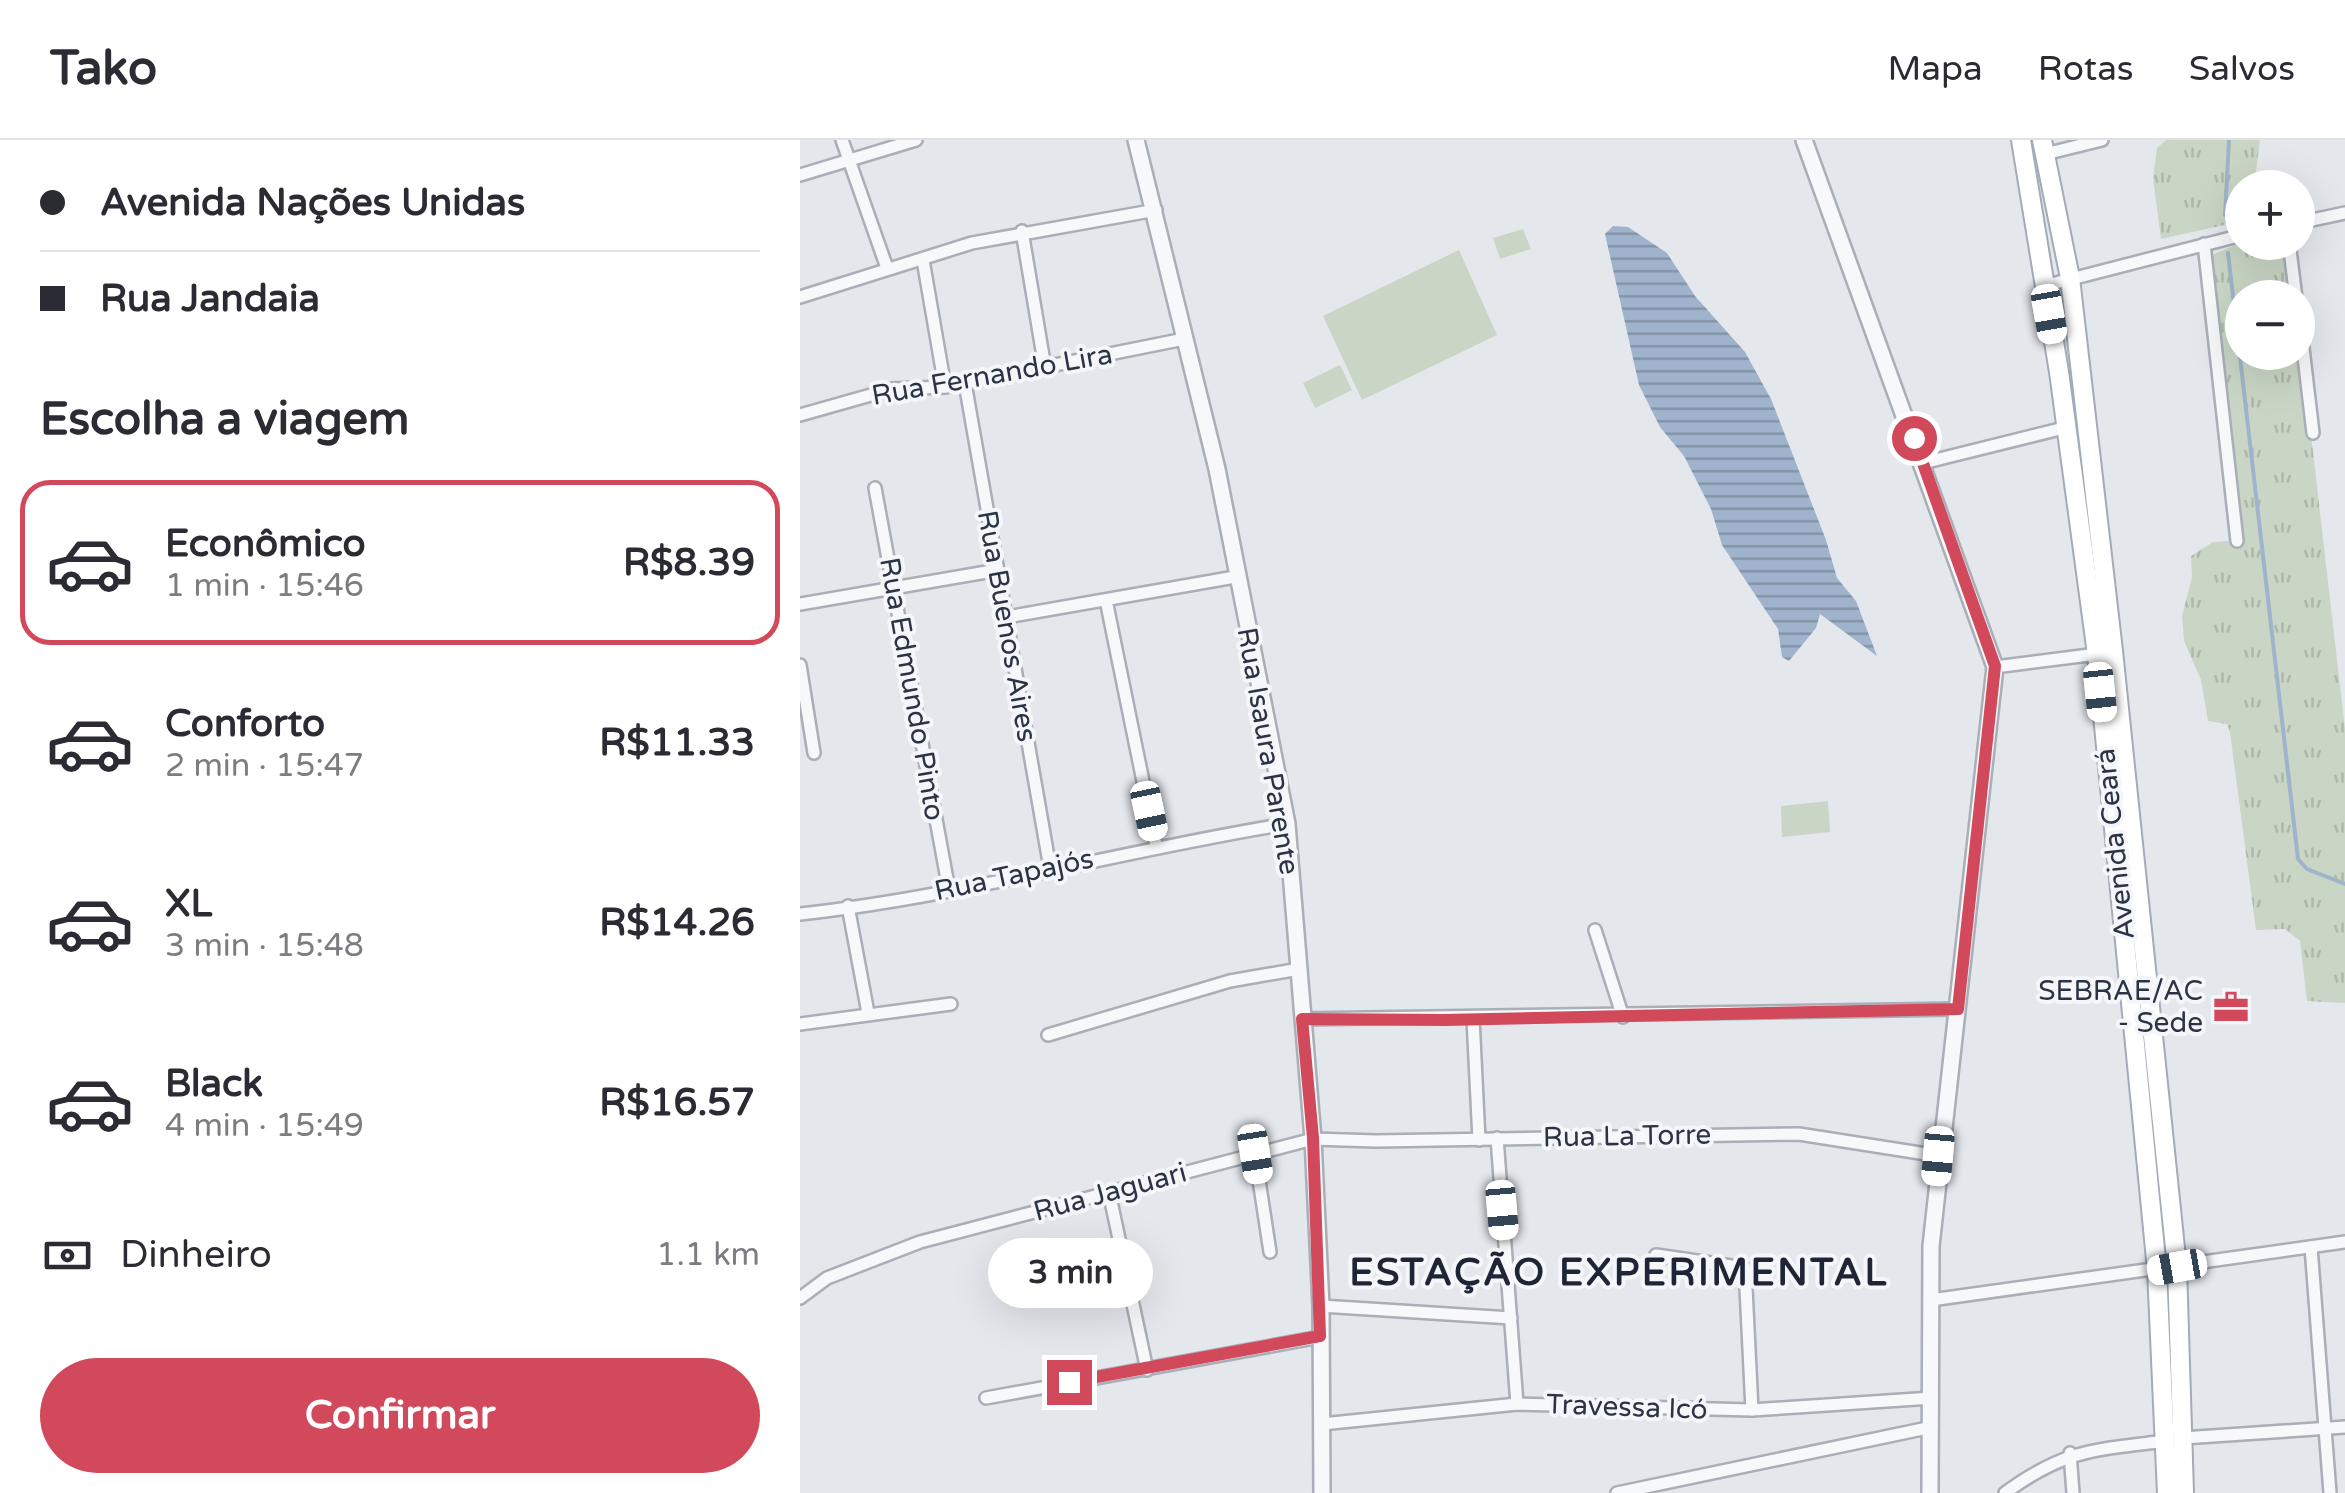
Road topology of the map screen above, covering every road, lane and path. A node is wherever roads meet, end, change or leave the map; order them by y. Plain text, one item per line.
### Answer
1 (842, 140) edge
2 (916, 140) edge
3 (1136, 140) edge
4 (1804, 140) edge
5 (2021, 140) edge
6 (2102, 140) edge
7 (2044, 147) edge
8 (849, 161) junction
9 (800, 175) edge
10 (1156, 210) junction
11 (2345, 213) edge
12 (2315, 219) edge
13 (1022, 231) junction
14 (2225, 238) edge
15 (2204, 244) junction
16 (924, 260) junction
17 (887, 268) junction
18 (2070, 278) junction
19 (2044, 286) junction
20 (800, 298) edge
21 (1184, 339) junction
22 (1045, 368) junction
23 (2306, 370) edge
24 (2059, 372) junction
25 (965, 383) junction
26 (945, 387) junction
27 (2087, 408) junction
28 (800, 414) edge
29 (2064, 428) junction
30 (2314, 433) dead end
31 (2070, 454) junction
32 (1923, 464) junction
33 (2095, 482) junction
34 (875, 488) dead end
35 (2237, 542) dead end
36 (998, 570) junction
37 (1236, 577) junction
38 (894, 588) junction
39 (1106, 600) junction
40 (800, 604) edge
41 (1007, 617) junction
42 (2096, 654) junction
43 (800, 665) edge
44 (1995, 666) junction
45 (805, 726) edge
46 (814, 753) dead end
47 (1287, 824) junction
48 (1156, 845) junction
49 (1050, 868) junction
50 (949, 890) junction
51 (848, 906) junction
52 (800, 914) edge
53 (1595, 930) dead end
54 (1299, 969) junction
55 (950, 1004) dead end
56 (1958, 1009) junction
57 (868, 1013) junction
58 (1623, 1017) junction
59 (1473, 1018) junction
60 (1302, 1019) junction
61 (800, 1024) edge
62 (1048, 1035) dead end
63 (1313, 1138) junction
64 (1497, 1138) junction
65 (1478, 1140) junction
66 (1255, 1154) junction
67 (1938, 1156) junction
68 (1110, 1192) junction
69 (2345, 1242) edge
70 (2311, 1248) junction
71 (1270, 1252) dead end
72 (1656, 1255) dead end
73 (2177, 1267) junction
74 (2157, 1270) junction
75 (800, 1298) edge
76 (1931, 1300) junction
77 (1322, 1306) junction
78 (1511, 1318) junction
79 (1320, 1336) junction
80 (1147, 1370) junction
81 (986, 1398) dead end
82 (1932, 1398) junction
83 (1516, 1404) junction
84 (1752, 1410) junction
85 (1322, 1424) junction
86 (1932, 1427) junction
87 (2345, 1427) edge
88 (2325, 1430) junction
89 (2175, 1440) junction
90 (2070, 1453) junction
91 (1322, 1493) edge
92 (1616, 1493) edge
93 (1930, 1493) edge
94 (2005, 1493) edge
95 (2073, 1493) edge
96 (2167, 1493) edge
97 (2184, 1493) edge
98 (2330, 1493) edge

1 - 8 street
2 - 8 street
3 - 10 street, Rua Isaura Parente
4 - 32 street
5 - 19 main road, Avenida Ceará
6 - 7 street
7 - 18 main road, Avenida Ceará
8 - 9 street
8 - 17 street
10 - 13 street
10 - 21 street, Rua Isaura Parente
11 - 12 street
13 - 16 street
13 - 22 street
14 - 15 street
15 - 18 street
15 - 35 street
16 - 17 street
16 - 26 street
17 - 20 street
18 - 19 street
18 - 27 main road, Avenida Ceará
19 - 24 main road, Avenida Ceará
21 - 22 street, Rua Fernando Lira
21 - 37 street, Rua Isaura Parente
22 - 25 street, Rua Fernando Lira
23 - 30 street
24 - 27 main road
24 - 29 main road, Avenida Ceará
25 - 26 street, Rua Fernando Lira
25 - 36 street, Rua Buenos Aires
26 - 28 street, Rua Fernando Lira
27 - 33 main road, Avenida Ceará
29 - 31 main road, Avenida Ceará
29 - 32 street
31 - 33 main road
31 - 42 main road, Avenida Ceará
32 - 44 street
33 - 73 main road, Avenida Ceará
34 - 38 street, Rua Edmundo Pinto
36 - 38 street
36 - 41 street, Rua Buenos Aires
37 - 39 street
37 - 47 street, Rua Isaura Parente
38 - 40 street
38 - 50 street, Rua Edmundo Pinto
39 - 41 street
39 - 48 street
41 - 49 street, Rua Buenos Aires
42 - 44 street
42 - 74 main road, Avenida Ceará
43 - 45 street
44 - 56 street
45 - 46 street
47 - 48 street, Rua Tapajós
47 - 54 street, Rua Isaura Parente
48 - 49 street, Rua Tapajós
49 - 50 street, Rua Tapajós
50 - 51 street, Rua Tapajós
51 - 52 street, Rua Tapajós
51 - 57 street
53 - 58 street
54 - 60 street, Rua Isaura Parente
54 - 62 street
55 - 57 street
56 - 58 street
56 - 67 street
57 - 61 street
58 - 59 street
59 - 60 street
59 - 65 street
60 - 63 street, Rua Isaura Parente
63 - 65 street, Rua La Torre
63 - 66 street, Rua Jaguari
63 - 77 street, Rua Isaura Parente
64 - 65 street, Rua La Torre
64 - 67 street, Rua La Torre
64 - 78 street
66 - 68 street, Rua Jaguari
66 - 71 street
67 - 76 street
68 - 75 street, Rua Jaguari
68 - 80 street
69 - 70 street
70 - 73 street
70 - 88 street
72 - 84 street
73 - 74 street
73 - 89 main road, Avenida Ceará
74 - 76 street
74 - 89 main road, Avenida Ceará
76 - 82 street
77 - 78 street
77 - 79 street, Rua Isaura Parente
78 - 83 street
79 - 80 street
79 - 85 street, Rua Isaura Parente
80 - 81 street
82 - 84 street, Travessa Icó
82 - 86 street
83 - 84 street, Travessa Icó
83 - 85 street, Travessa Icó
85 - 91 street, Rua Isaura Parente
86 - 92 street
86 - 93 street
87 - 88 street
88 - 89 street
88 - 98 street
89 - 90 street
89 - 96 main road, Avenida Ceará
89 - 97 main road, Avenida Ceará
90 - 94 street
90 - 95 street

